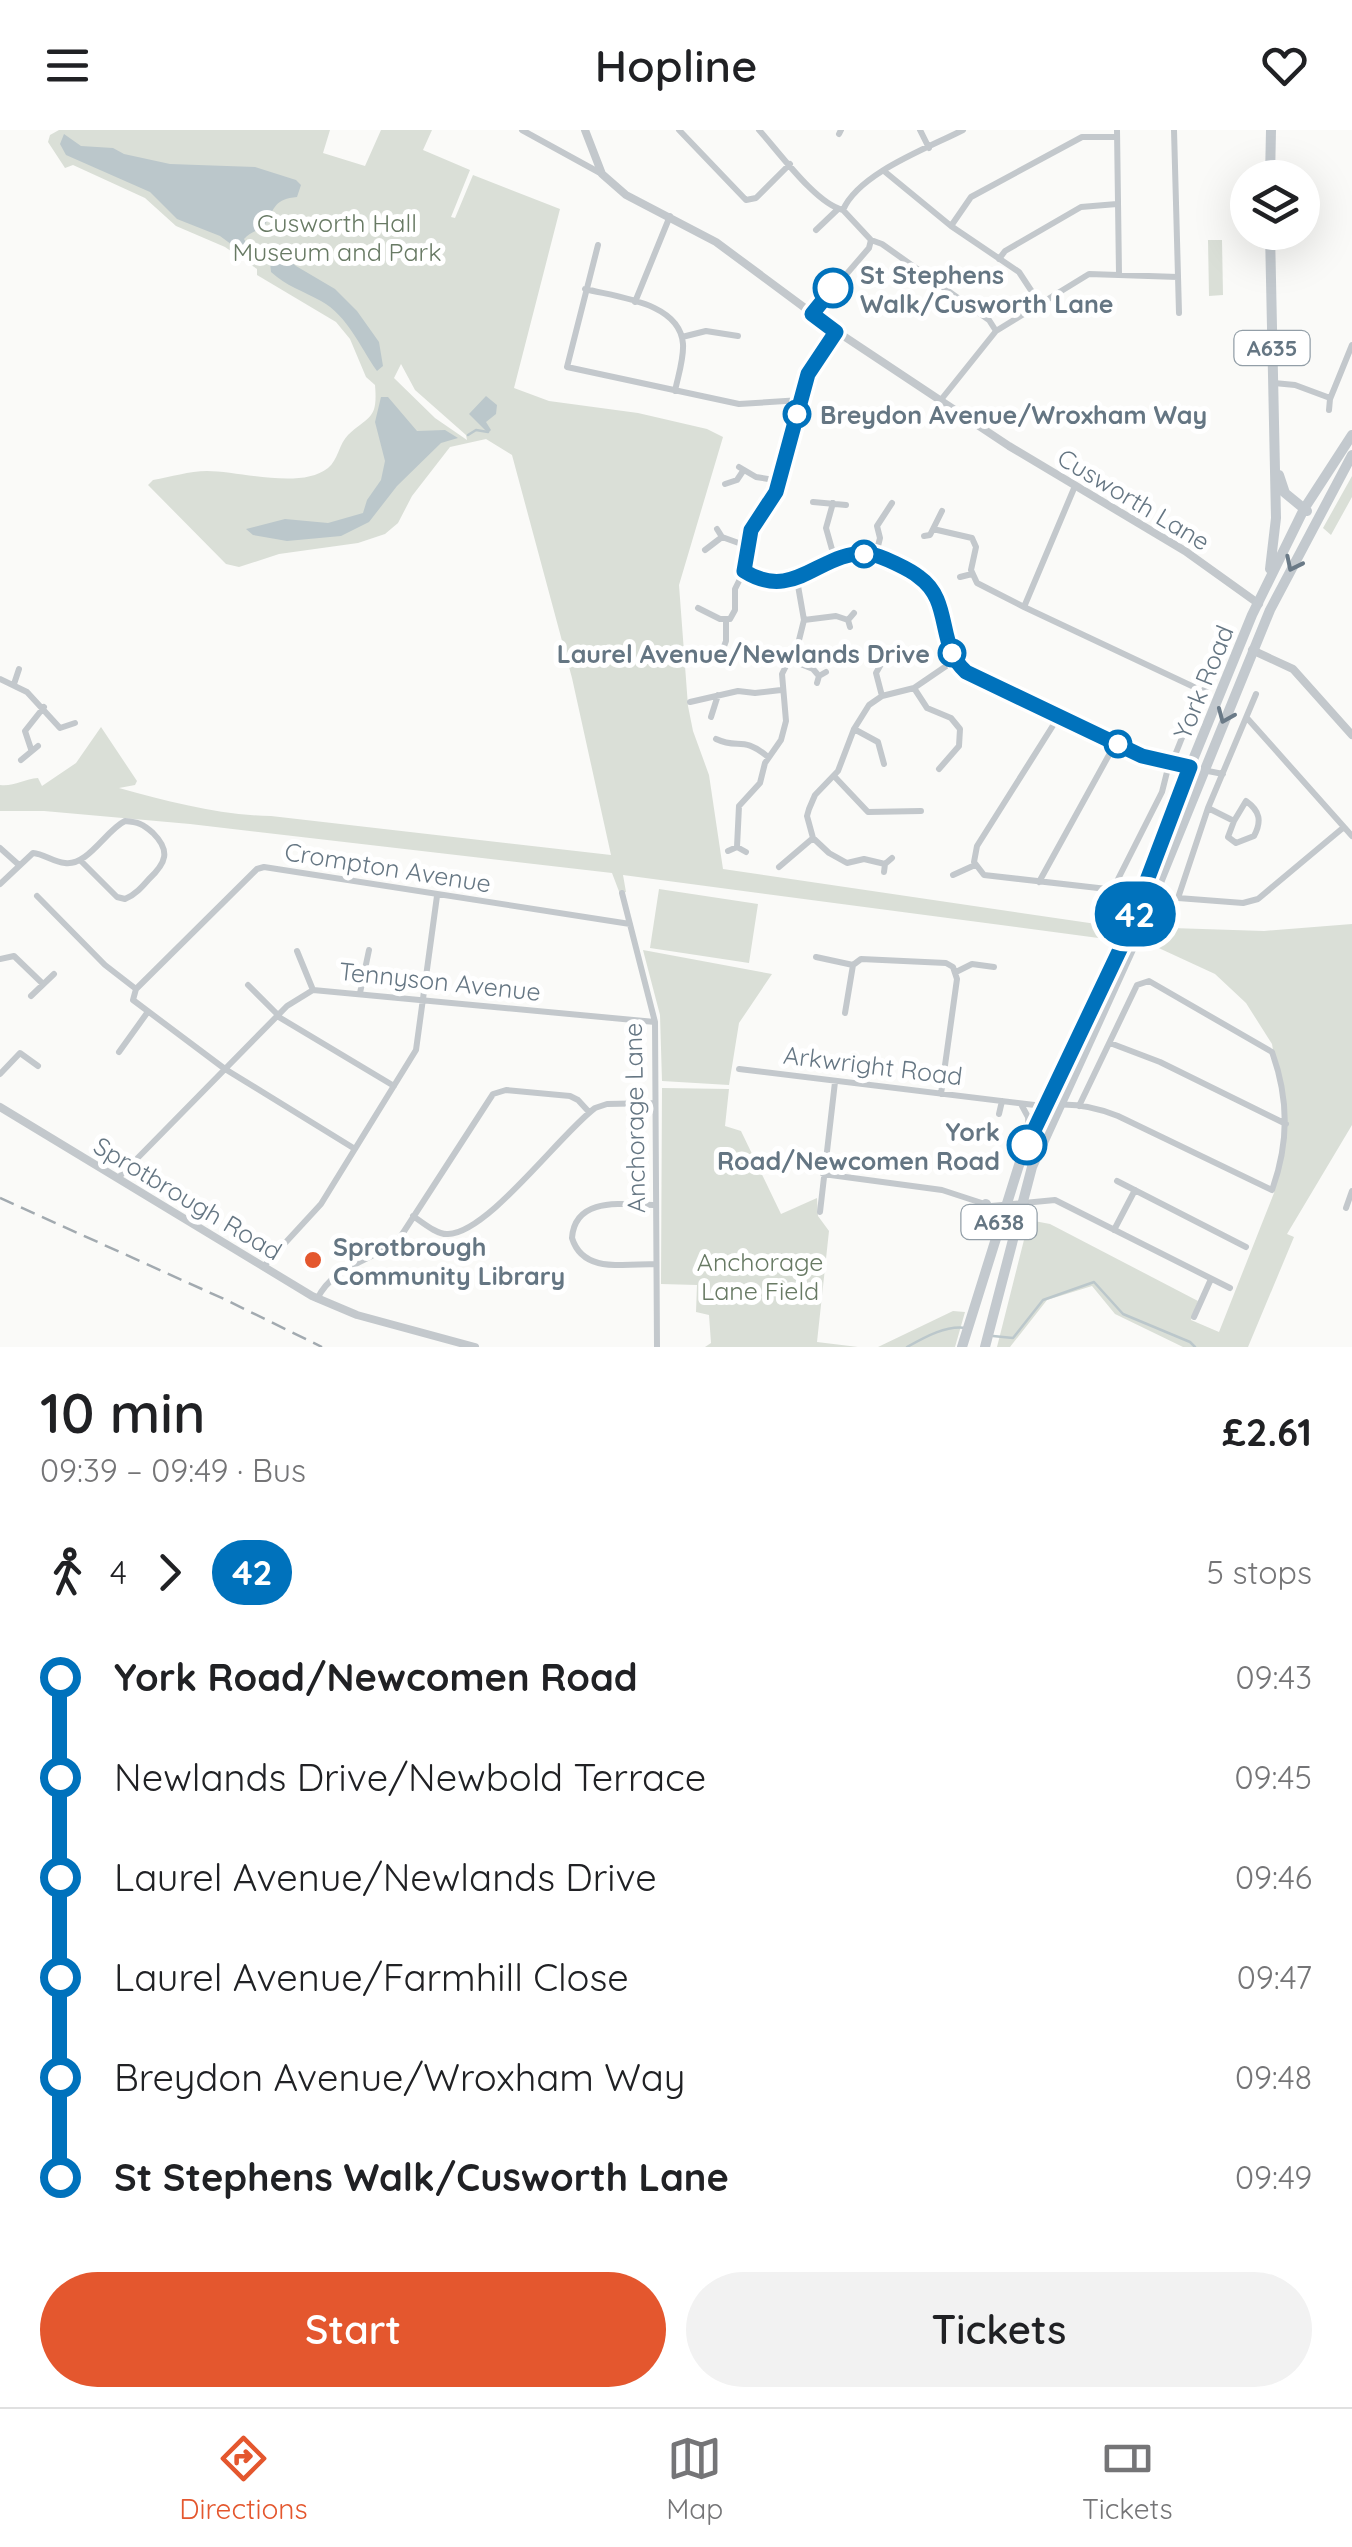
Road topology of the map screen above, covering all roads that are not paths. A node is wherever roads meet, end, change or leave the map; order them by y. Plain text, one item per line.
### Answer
1 (522, 130) edge
2 (585, 130) edge
3 (679, 130) edge
4 (759, 130) edge
5 (920, 130) edge
6 (964, 130) edge
7 (1174, 130) edge
8 (1270, 130) edge
9 (1117, 133) edge
10 (929, 148) junction
11 (1270, 160) edge
12 (790, 164) junction
13 (884, 170) junction
14 (602, 174) junction
15 (1118, 204) junction
16 (840, 210) junction
17 (670, 216) junction
18 (951, 226) junction
19 (816, 230) dead end
20 (871, 240) junction
21 (598, 245) dead end
22 (1270, 250) edge
23 (1000, 260) junction
24 (1119, 274) junction
25 (1178, 277) junction
26 (585, 288) junction
27 (635, 302) junction
28 (1040, 304) junction
29 (1180, 313) dead end
30 (812, 314) junction
31 (996, 331) junction
32 (836, 332) junction
33 (739, 336) dead end
34 (682, 337) junction
35 (1352, 346) edge
36 (1273, 383) junction
37 (675, 391) junction
38 (1330, 398) junction
39 (800, 400) junction
40 (940, 401) junction
41 (1330, 410) dead end
42 (1352, 435) edge
43 (1352, 455) edge
44 (1276, 464) junction
45 (780, 481) junction
46 (725, 484) dead end
47 (1075, 486) junction
48 (813, 502) dead end
49 (833, 504) junction
50 (846, 504) dead end
51 (892, 504) dead end
52 (1304, 509) junction
53 (870, 511) dead end
54 (942, 512) dead end
55 (882, 518) junction
56 (1316, 518) junction
57 (933, 529) junction
58 (924, 536) dead end
59 (747, 546) junction
60 (705, 550) dead end
61 (876, 554) junction
62 (835, 561) junction
63 (744, 571) junction
64 (972, 574) junction
65 (960, 576) dead end
66 (797, 580) junction
67 (1269, 580) junction
68 (1024, 607) junction
69 (1264, 607) junction
70 (698, 608) dead end
71 (854, 613) dead end
72 (726, 620) junction
73 (804, 620) junction
74 (1230, 635) dead end
75 (1240, 645) junction
76 (1252, 650) junction
77 (720, 657) dead end
78 (788, 659) junction
79 (884, 659) dead end
80 (955, 660) junction
81 (867, 663) dead end
82 (878, 668) junction
83 (19, 669) dead end
84 (820, 677) dead end
85 (0, 679) edge
86 (719, 682) dead end
87 (14, 684) junction
88 (914, 688) junction
89 (782, 690) junction
90 (1200, 693) junction
91 (1256, 694) dead end
92 (720, 695) junction
93 (882, 696) junction
94 (690, 702) dead end
95 (44, 707) junction
96 (1059, 716) junction
97 (711, 717) dead end
98 (1247, 718) junction
99 (75, 723) dead end
100 (970, 726) dead end
101 (854, 729) junction
102 (960, 729) junction
103 (1352, 735) edge
104 (716, 739) dead end
105 (725, 743) junction
106 (1116, 743) junction
107 (895, 753) dead end
108 (721, 754) dead end
109 (883, 754) junction
110 (768, 758) junction
111 (21, 760) dead end
112 (884, 764) dead end
113 (1170, 764) junction
114 (1190, 767) junction
115 (1204, 768) junction
116 (939, 769) dead end
117 (1223, 774) junction
118 (834, 776) junction
119 (1208, 808) junction
120 (1234, 820) junction
121 (911, 824) dead end
122 (1344, 827) junction
123 (1352, 836) edge
124 (813, 838) junction
125 (738, 847) junction
126 (0, 848) edge
127 (782, 850) dead end
128 (728, 851) dead end
129 (746, 852) dead end
130 (789, 858) junction
131 (80, 860) junction
132 (887, 864) dead end
133 (974, 864) junction
134 (18, 865) junction
135 (780, 867) dead end
136 (954, 875) dead end
137 (1039, 882) junction
138 (0, 884) edge
139 (622, 893) dead end
140 (37, 896) dead end
141 (436, 896) junction
142 (630, 924) junction
143 (1135, 927) junction
144 (1129, 942) junction
145 (368, 950) dead end
146 (297, 951) dead end
147 (816, 957) dead end
148 (0, 960) edge
149 (853, 964) junction
150 (994, 967) dead end
151 (956, 972) junction
152 (54, 974) dead end
153 (44, 984) junction
154 (248, 985) dead end
155 (136, 989) junction
156 (313, 990) junction
157 (360, 994) junction
158 (31, 996) dead end
159 (423, 1000) junction
160 (147, 1013) junction
161 (845, 1013) dead end
162 (278, 1015) junction
163 (655, 1022) junction
164 (1110, 1042) junction
165 (120, 1052) dead end
166 (38, 1066) dead end
167 (224, 1069) junction
168 (739, 1069) dead end
169 (0, 1074) edge
170 (836, 1082) junction
171 (394, 1086) junction
172 (940, 1094) junction
173 (1002, 1101) junction
174 (656, 1103) junction
175 (1021, 1104) junction
176 (1059, 1104) junction
177 (1043, 1106) junction
178 (1079, 1106) junction
179 (0, 1108) edge
180 (590, 1112) junction
181 (999, 1114) dead end
182 (1286, 1125) junction
183 (1029, 1140) junction
184 (355, 1149) junction
185 (823, 1174) junction
186 (118, 1178) junction
187 (1118, 1180) dead end
188 (1135, 1190) junction
189 (1352, 1191) edge
190 (1021, 1203) junction
191 (986, 1204) junction
192 (656, 1205) junction
193 (1004, 1206) junction
194 (1345, 1208) edge
195 (820, 1212) dead end
196 (414, 1216) junction
197 (1114, 1230) junction
198 (996, 1232) junction
199 (1246, 1247) dead end
200 (656, 1264) junction
201 (263, 1267) junction
202 (1210, 1279) junction
203 (1230, 1288) dead end
204 (317, 1298) junction
205 (1194, 1317) dead end
206 (475, 1347) edge
207 (657, 1347) edge
208 (962, 1347) edge
209 (985, 1347) edge

1 - 14 street
2 - 14 street
3 - 12 street
4 - 12 street
5 - 10 street
6 - 10 street
7 - 25 street
8 - 11 highway
9 - 15 street
9 - 18 street
10 - 13 street
12 - 16 street
13 - 16 street
13 - 18 street
14 - 17 street
15 - 23 street
15 - 24 street
16 - 19 street
16 - 20 street
17 - 27 street
17 - 30 street
18 - 23 street
20 - 30 street
20 - 31 street
21 - 26 street
22 - 36 highway, A635
23 - 28 street
24 - 25 street
24 - 28 street
25 - 29 street
26 - 27 street
26 - 37 street
27 - 34 street
28 - 31 street
30 - 32 street, Cusworth Lane
31 - 40 street
32 - 39 street
32 - 40 street, Cusworth Lane
33 - 34 street
34 - 37 street
35 - 38 street
36 - 38 street
36 - 44 highway, A635
37 - 39 street
38 - 41 street
39 - 45 street
40 - 47 street, Cusworth Lane
42 - 52 highway, York Road / A638
43 - 56 highway, York Road / A638
44 - 52 highway, A635
44 - 67 highway, A635
45 - 46 street
45 - 59 street
47 - 68 street
47 - 69 street, Cusworth Lane
48 - 49 street
49 - 50 street
49 - 62 street
51 - 55 street
52 - 56 highway, A635
52 - 67 highway, York Road / A638
53 - 55 street
54 - 57 street
55 - 61 street
56 -> 69 highway, York Road / A638
57 - 58 street
57 - 64 street
59 - 60 street
59 - 63 street
61 - 62 street
61 - 80 street
62 - 66 street
63 - 66 street
63 - 72 street
64 - 65 street
64 - 68 street
66 - 73 street
67 - 69 highway, York Road / A638
68 - 90 street
69 - 75 highway, York Road / A638
69 - 76 highway, York Road / A638
70 - 72 street
71 - 73 street
72 - 77 street
73 - 78 street
74 - 90 street
75 - 76 highway
75 - 114 highway, York Road / A638
76 - 103 street
76 -> 115 highway, York Road / A638
78 - 84 street
78 - 89 street
79 - 82 street
80 - 88 street
80 - 96 street
81 - 82 street
82 - 93 street
83 - 87 street
85 - 87 street
86 - 92 street
87 - 95 street
88 - 93 street
88 - 102 street
89 - 92 street
89 - 110 street
90 - 113 street
91 - 98 street
92 - 94 street
92 - 97 street
93 - 101 street
95 - 99 street
95 - 111 street
96 - 106 street
96 - 133 street
98 - 117 street
98 - 122 street
100 - 102 street
101 - 109 street
101 - 118 street
102 - 116 street
104 - 105 street
105 - 108 street
105 - 110 street
106 - 113 street
106 - 137 street
107 - 109 street
109 - 112 street
110 - 125 street
113 - 114 street
113 - 137 street
114 - 115 street
114 - 143 highway, York Road / A638
115 - 117 street
115 - 143 highway, York Road / A638
117 - 119 street
118 - 121 street
118 - 124 street
119 - 120 street
119 - 122 street
120 - 120 street
122 - 123 street
124 - 130 street
124 - 132 street
125 - 128 street
125 - 129 street
126 - 134 street
127 - 130 street
130 - 135 street
131 - 131 street
131 - 134 street
133 - 136 street
133 - 137 street
134 - 138 street
139 - 142 street, Anchorage Lane
140 - 155 street
141 - 142 street, Crompton Avenue
141 - 155 street, Crompton Avenue
141 - 159 street
142 - 163 street, Anchorage Lane
143 - 144 highway, York Road / A638
144 - 176 highway, York Road / A638
144 - 177 highway, York Road / A638
145 - 157 street
146 - 156 street
147 - 149 street
148 - 153 street
149 - 151 street
149 - 161 street
150 - 151 street
151 - 172 street
152 - 153 street
153 - 158 street
154 - 162 street
155 - 160 street
156 - 157 street, Tennyson Avenue
156 - 162 street, Tennyson Avenue
157 - 159 street, Tennyson Avenue
159 - 163 street, Tennyson Avenue
159 - 171 street
160 - 165 street
160 - 167 street
162 - 167 street, Tennyson Avenue
162 - 171 street
163 - 174 street, Anchorage Lane
164 - 178 street
164 - 182 street
164 - 182 street
166 - 169 street
167 - 184 street
167 - 186 street, Tennyson Avenue
168 - 170 street, Arkwright Road
170 - 172 street, Arkwright Road
170 - 185 street
171 - 184 street
172 - 173 street, Arkwright Road
173 - 175 street, Arkwright Road
173 - 181 street
174 - 180 street
174 - 192 street, Anchorage Lane
175 - 177 street, Arkwright Road
175 - 183 street
176 - 177 street, Arkwright Road
176 - 178 street, Arkwright Road
176 - 190 highway, York Road / A638
177 - 183 highway, York Road / A638
178 - 182 street, Arkwright Road
179 - 186 street, Sprotbrough Road
180 - 196 street
180 - 196 street
183 - 193 highway, York Road / A638
184 - 201 street
185 - 191 street
185 - 195 street
186 - 201 street, Sprotbrough Road
187 - 188 street
188 - 197 street
188 - 199 street
189 - 194 street
190 - 193 street
190 - 197 street
190 - 209 highway, York Road / A638
191 - 193 street
191 - 198 highway
192 - 200 street, Anchorage Lane
192 - 200 street
193 - 198 highway, York Road / A638
196 - 204 street
197 - 202 street
198 - 208 highway, York Road / A638
200 - 207 street, Anchorage Lane
201 - 204 street, Sprotbrough Road
202 - 203 street
202 - 205 street
204 - 206 street, Sprotbrough Road

